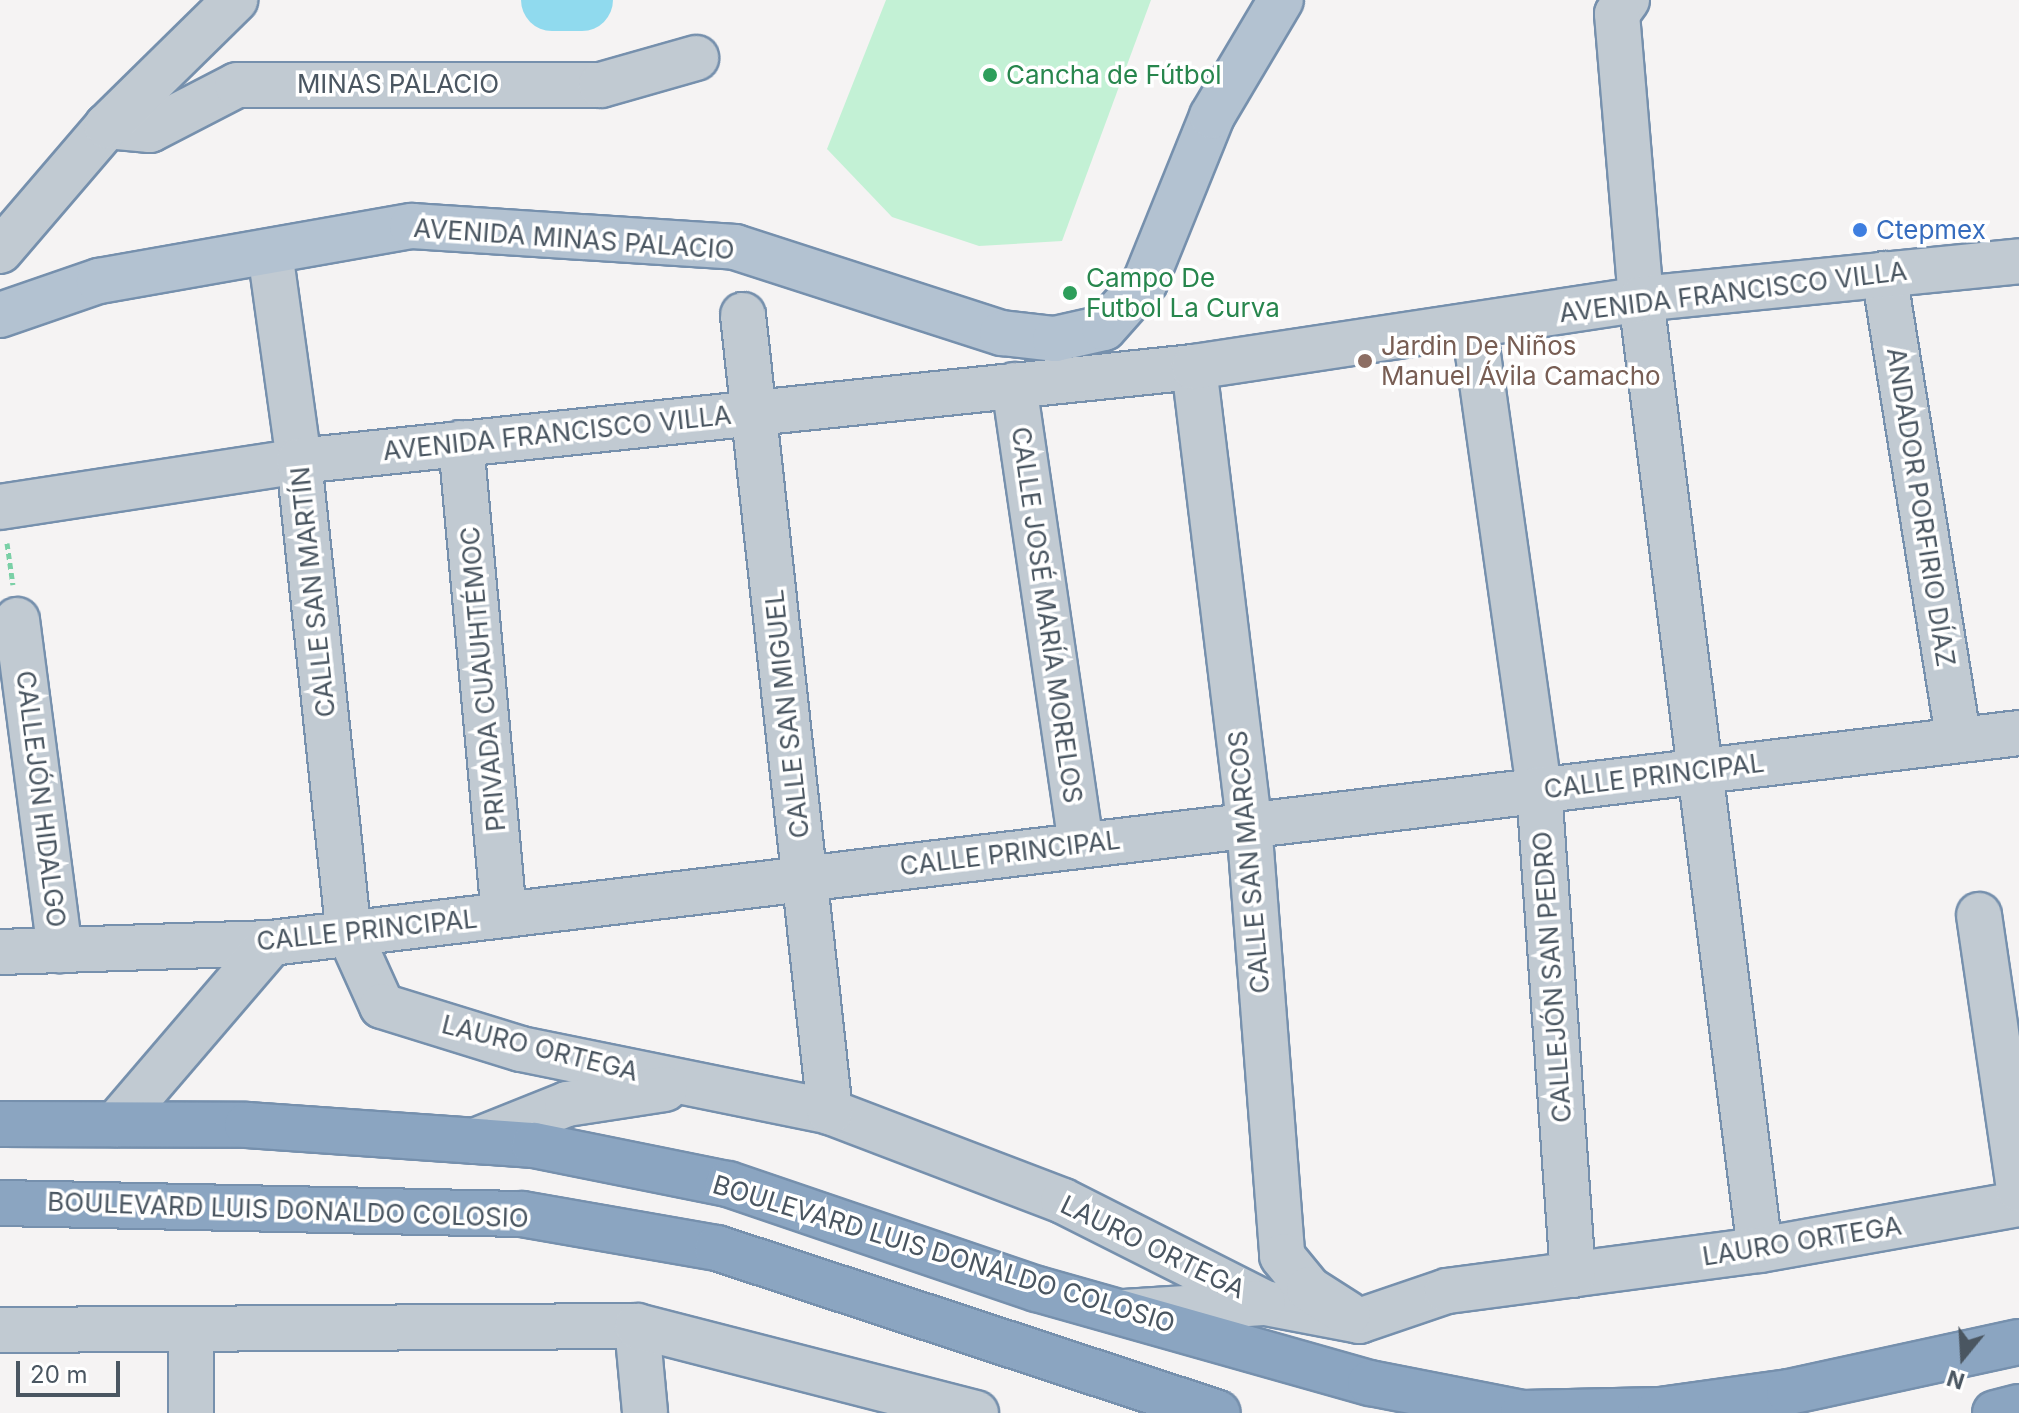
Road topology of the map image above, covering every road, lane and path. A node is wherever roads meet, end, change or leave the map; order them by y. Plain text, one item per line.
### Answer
1 (235, 0) edge
2 (1281, 0) edge
3 (1627, 0) edge
4 (696, 58) dead end
5 (107, 126) junction
6 (0, 251) edge
7 (270, 252) junction
8 (2019, 261) edge
9 (1884, 274) junction
10 (1641, 299) junction
11 (0, 315) edge
12 (743, 315) dead end
13 (1104, 328) junction
14 (1477, 347) dead end
15 (1194, 367) junction
16 (1116, 375) junction
17 (1014, 385) junction
18 (754, 412) junction
19 (461, 443) junction
20 (299, 461) junction
21 (1, 507) edge
22 (17, 620) joint
23 (2019, 733) edge
24 (1959, 740) junction
25 (1695, 770) junction
26 (1539, 789) junction
27 (1249, 823) junction
28 (1081, 845) junction
29 (804, 877) junction
30 (504, 915) junction
31 (1979, 915) dead end
32 (349, 933) junction
33 (271, 943) junction
34 (60, 950) junction
35 (0, 952) edge
36 (695, 1085) junction
37 (830, 1112) junction
38 (0, 1124) edge
39 (116, 1124) junction
40 (475, 1141) junction
41 (2019, 1189) edge
42 (0, 1203) edge
43 (2019, 1204) edge
44 (1760, 1250) junction
45 (1573, 1275) junction
46 (1265, 1303) junction
47 (1120, 1312) junction
48 (1359, 1321) junction
49 (637, 1326) junction
50 (0, 1330) edge
51 (191, 1331) junction
52 (2019, 1342) edge
53 (2019, 1407) edge
54 (191, 1413) edge
55 (645, 1413) edge
56 (976, 1413) edge
57 (1218, 1413) edge
58 (1995, 1413) edge

1 - 5 street
2 - 13 main road
3 - 10 street
4 - 5 street, MINAS PALACIO
5 - 6 street
7 - 11 main road, AVENIDA MINAS PALACIO
7 - 13 main road, AVENIDA MINAS PALACIO
7 - 20 street, CALLE SAN MARTÍN
8 - 9 street, AVENIDA FRANCISCO VILLA
9 - 10 street, AVENIDA FRANCISCO VILLA
9 - 24 street, ANDADOR PORFIRIO DÍAZ
10 - 15 street, AVENIDA FRANCISCO VILLA
10 - 25 street
12 - 18 street, CALLE SAN MIGUEL
13 - 16 street
14 - 26 street, CALLEJÓN SAN PEDRO
15 - 16 street, AVENIDA FRANCISCO VILLA
15 - 27 street, CALLE SAN MARCOS
16 - 17 street, AVENIDA FRANCISCO VILLA
17 - 18 street, AVENIDA FRANCISCO VILLA
17 - 28 street, CALLE JOSÉ MARÍA MORELOS
18 - 19 street, AVENIDA FRANCISCO VILLA
18 - 29 street, CALLE SAN MIGUEL
19 - 20 street, AVENIDA FRANCISCO VILLA
19 - 30 street, PRIVADA CUAUHTÉMOC
20 - 21 street, AVENIDA FRANCISCO VILLA
20 - 32 street, CALLE SAN MARTÍN
21 - 22 path
22 - 34 street, CALLEJÓN HIDALGO
23 - 24 street, CALLE PRINCIPAL
24 - 25 street, CALLE PRINCIPAL
25 - 26 street, CALLE PRINCIPAL
25 - 44 street
26 - 27 street, CALLE PRINCIPAL
26 - 45 street, CALLEJÓN SAN PEDRO
27 - 28 street, CALLE PRINCIPAL
27 - 48 street, CALLE SAN MARCOS
28 - 29 street, CALLE PRINCIPAL
29 - 30 street, CALLE PRINCIPAL
29 - 37 street, CALLE SAN MIGUEL
30 - 32 street, CALLE PRINCIPAL
31 - 41 street
32 - 33 street, CALLE PRINCIPAL
32 - 36 street, LAURO ORTEGA
33 - 34 street, CALLE PRINCIPAL
33 - 39 street
34 - 35 street, CALLE PRINCIPAL
36 - 37 street, LAURO ORTEGA
36 - 40 street
37 - 46 street, LAURO ORTEGA
38 - 39 highway, BOULEVARD LUIS DONALDO COLOSIO
39 - 40 highway, BOULEVARD LUIS DONALDO COLOSIO
40 - 47 highway, BOULEVARD LUIS DONALDO COLOSIO
42 - 57 highway, BOULEVARD LUIS DONALDO COLOSIO
43 - 44 street, LAURO ORTEGA
44 - 45 street, LAURO ORTEGA
45 - 48 street, LAURO ORTEGA
46 - 47 street
46 - 48 street, LAURO ORTEGA
47 - 52 highway, BOULEVARD LUIS DONALDO COLOSIO
49 - 51 street
49 - 55 street
49 - 56 street
50 - 51 street
51 - 54 street
53 - 58 highway

